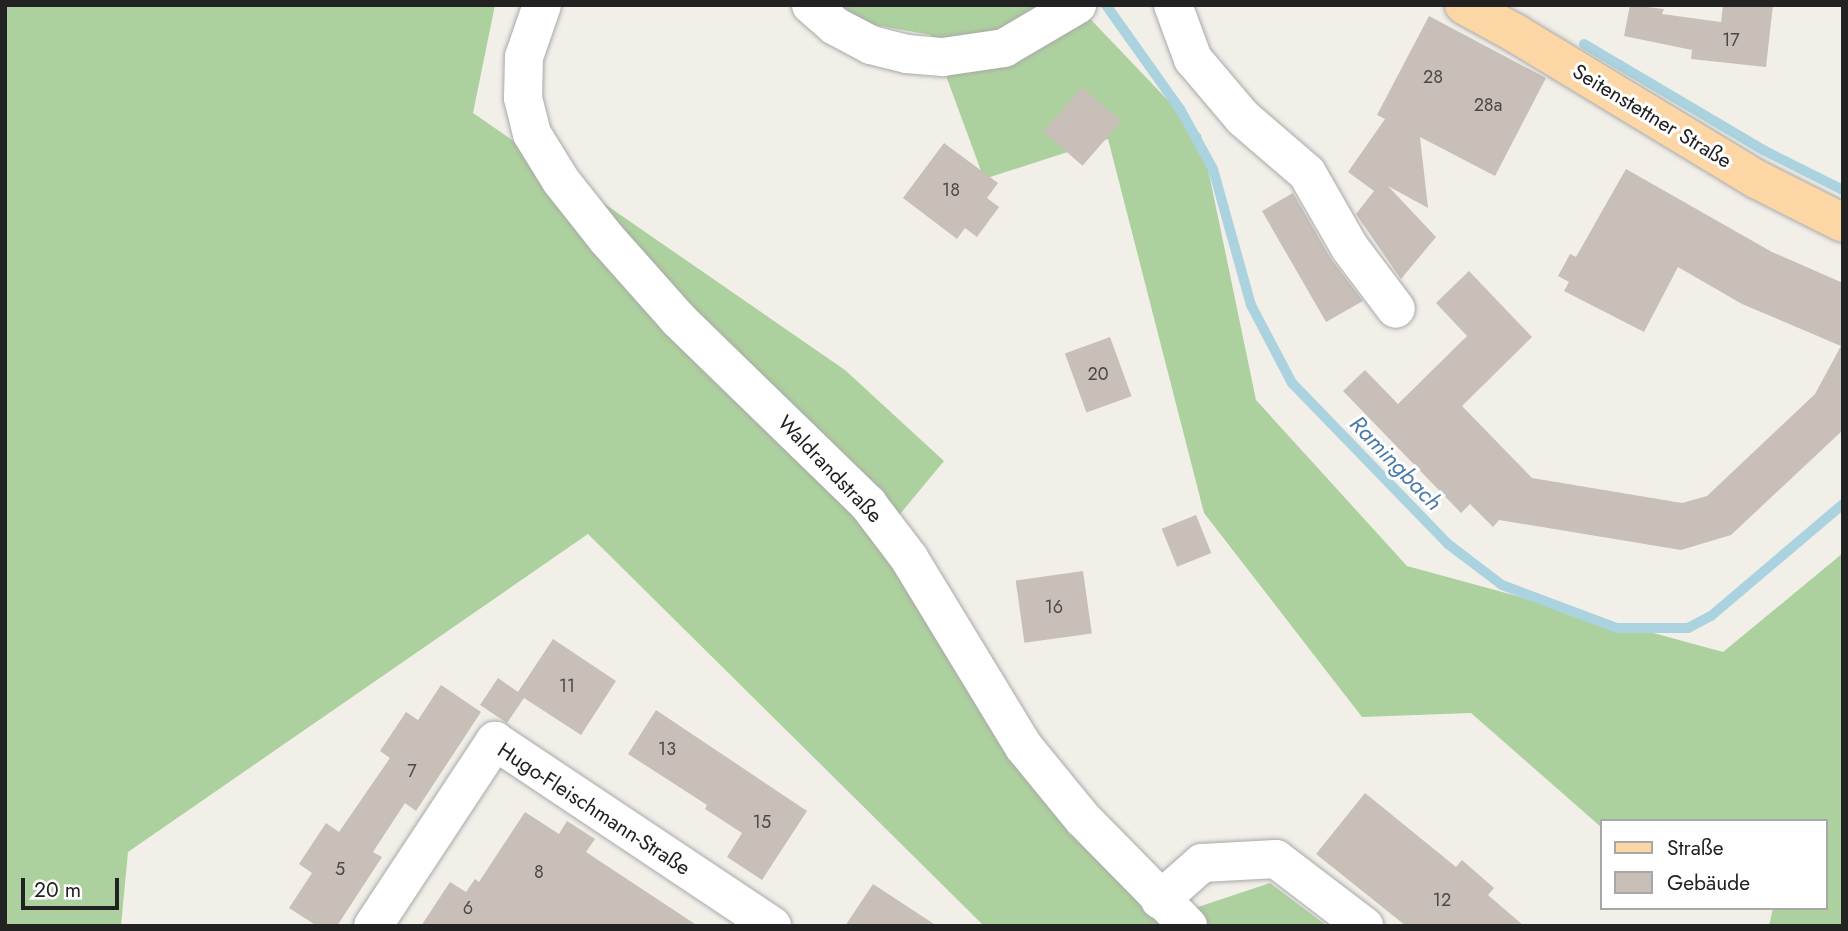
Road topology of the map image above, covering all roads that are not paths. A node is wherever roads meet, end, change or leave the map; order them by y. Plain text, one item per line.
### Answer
1 (542, 5) edge
2 (811, 5) edge
3 (1077, 5) edge
4 (1173, 5) edge
5 (1464, 5) edge
6 (1843, 223) edge
7 (1396, 309) dead end
8 (1160, 900) junction
9 (373, 926) edge
10 (772, 926) edge
11 (1188, 926) edge
12 (1364, 926) edge

1 - 8 street, Waldrandstraße
2 - 3 street
4 - 7 street
5 - 6 main road, Seitenstettner Straße
8 - 11 street, Waldrandstraße
8 - 12 street
9 - 10 street, Hugo-Fleischmann-Straße

